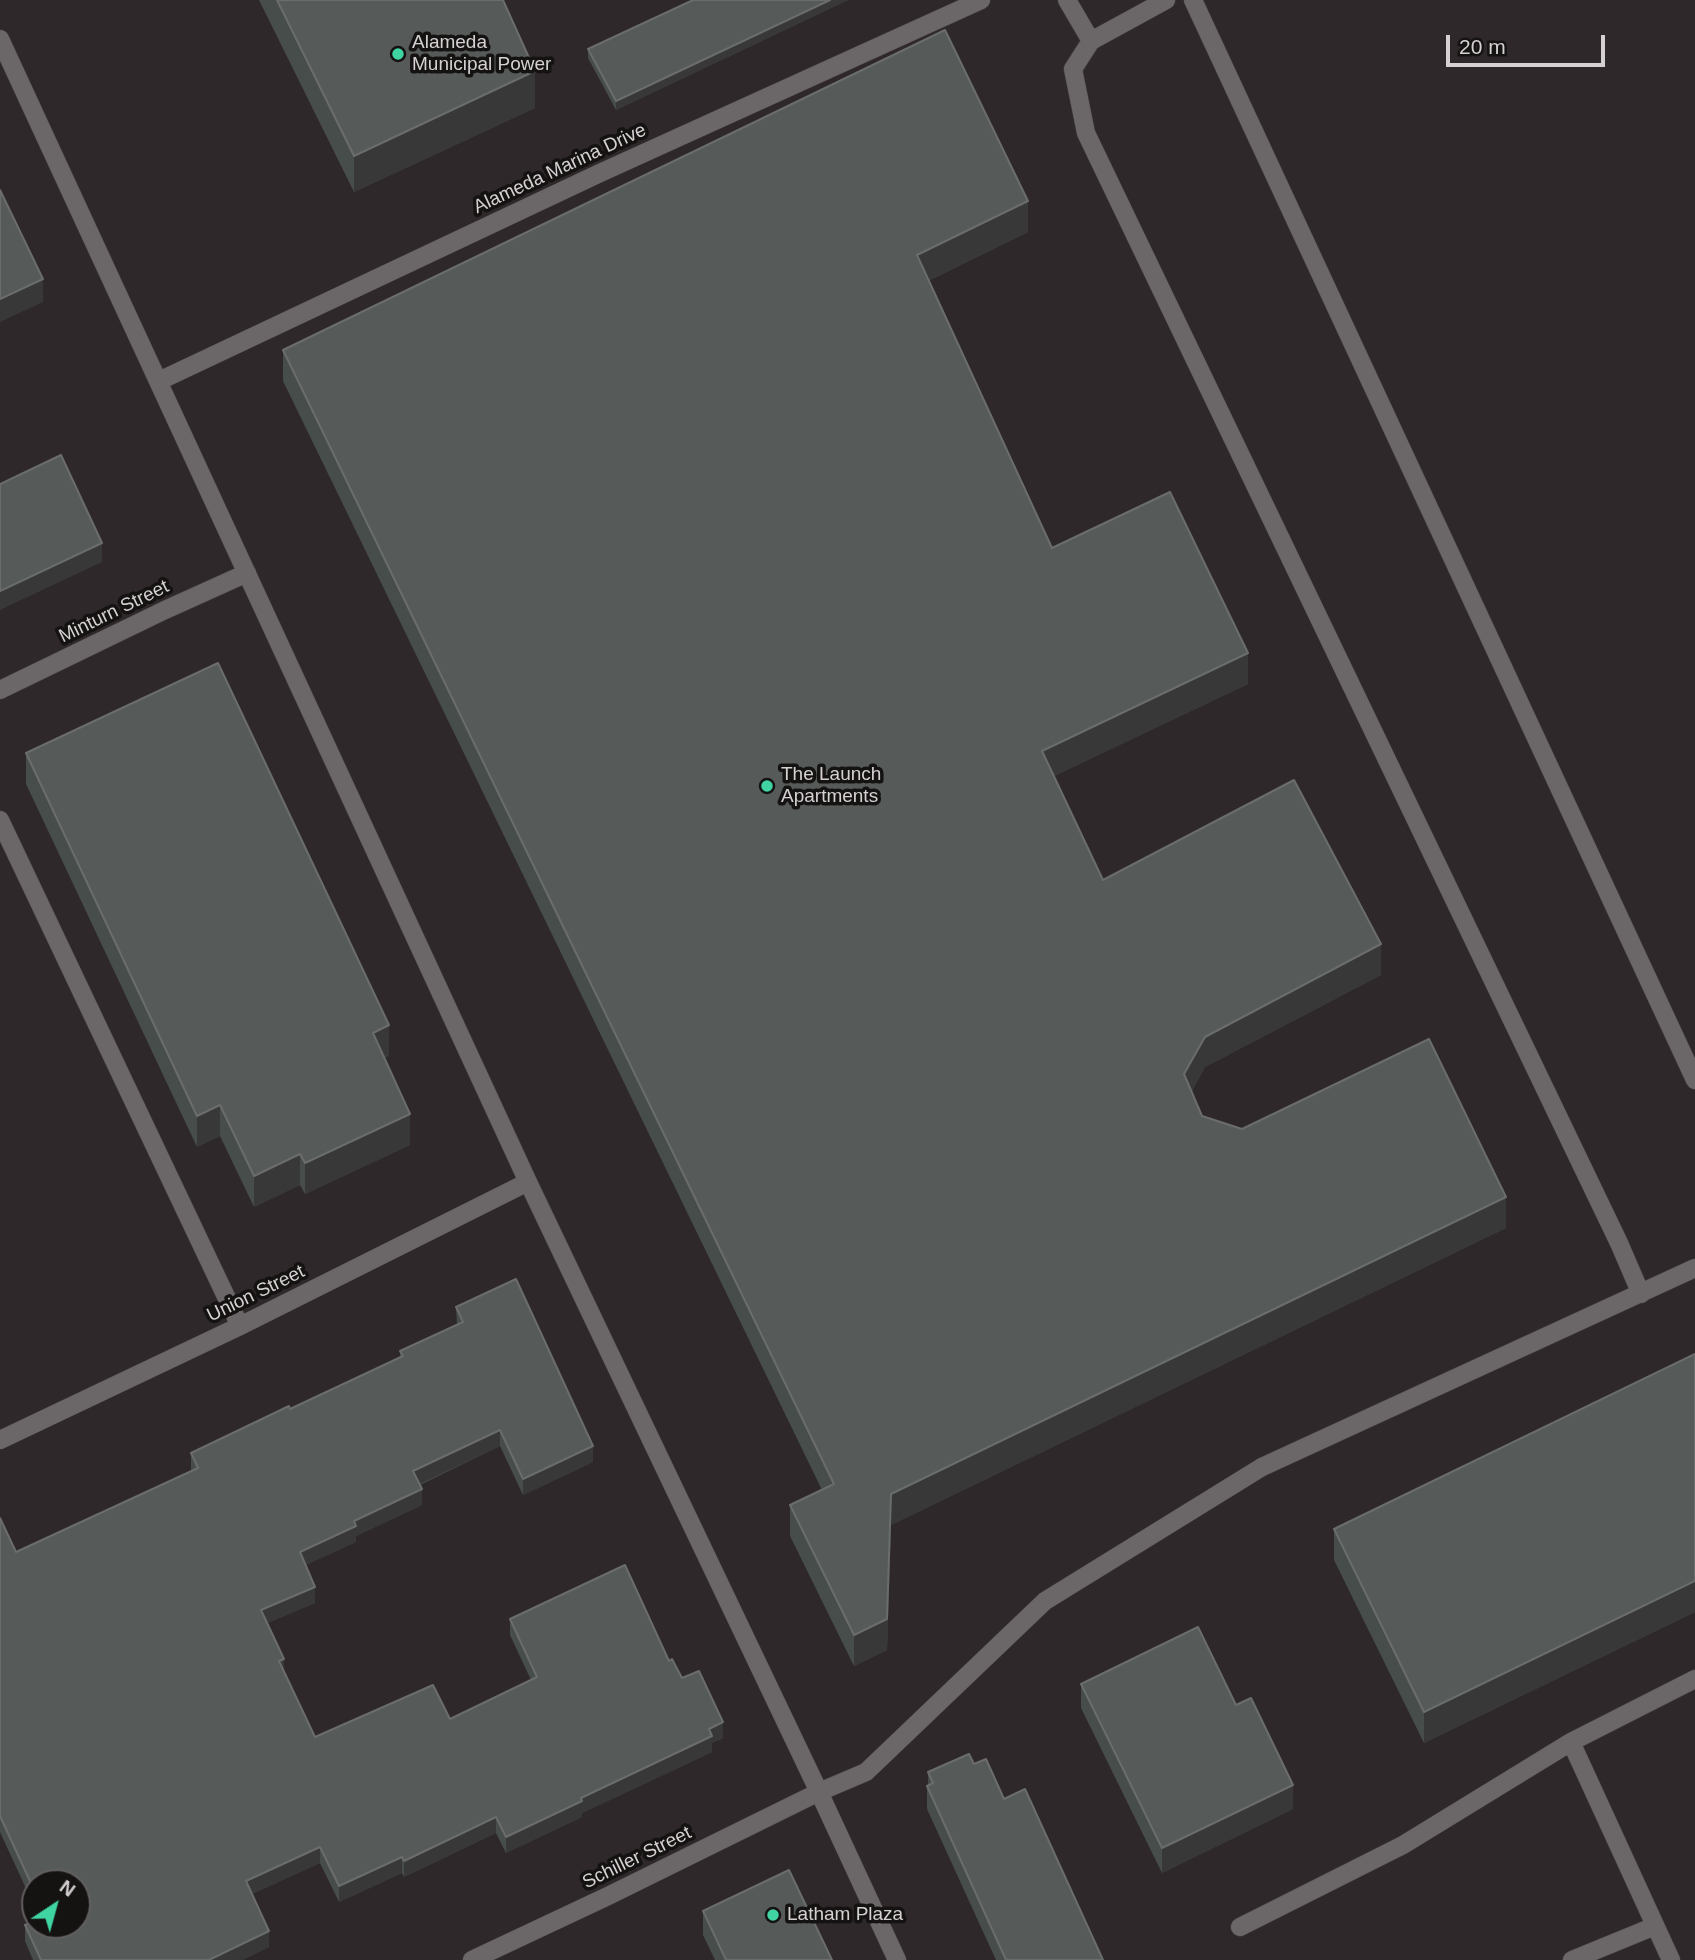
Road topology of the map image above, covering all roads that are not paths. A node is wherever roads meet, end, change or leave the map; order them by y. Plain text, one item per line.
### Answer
1 (981, 0) edge
2 (1067, 0) edge
3 (1166, 0) edge
4 (1193, 0) edge
5 (0, 39) edge
6 (1091, 40) junction
7 (159, 381) junction
8 (247, 573) junction
9 (0, 690) edge
10 (0, 820) edge
11 (1695, 1080) edge
12 (528, 1182) junction
13 (1695, 1268) edge
14 (1642, 1294) junction
15 (240, 1326) junction
16 (0, 1440) edge
17 (1695, 1679) edge
18 (1571, 1742) junction
19 (819, 1792) junction
20 (1655, 1926) junction
21 (1240, 1927) dead end
22 (472, 1960) edge
23 (897, 1960) edge
24 (1572, 1960) edge
25 (1671, 1960) edge

1 - 7 street, Alameda Marina Drive
2 - 6 street
3 - 6 street
4 - 11 street
5 - 7 street
6 - 14 street
7 - 8 street
8 - 9 street, Minturn Street
8 - 12 street
10 - 15 street
12 - 15 street, Union Street
12 - 19 street
13 - 14 street, Schiller Street
14 - 19 street, Schiller Street
15 - 16 street, Union Street
17 - 18 street
18 - 20 street
18 - 21 street
19 - 22 street, Schiller Street
19 - 23 street
20 - 24 street
20 - 25 street

